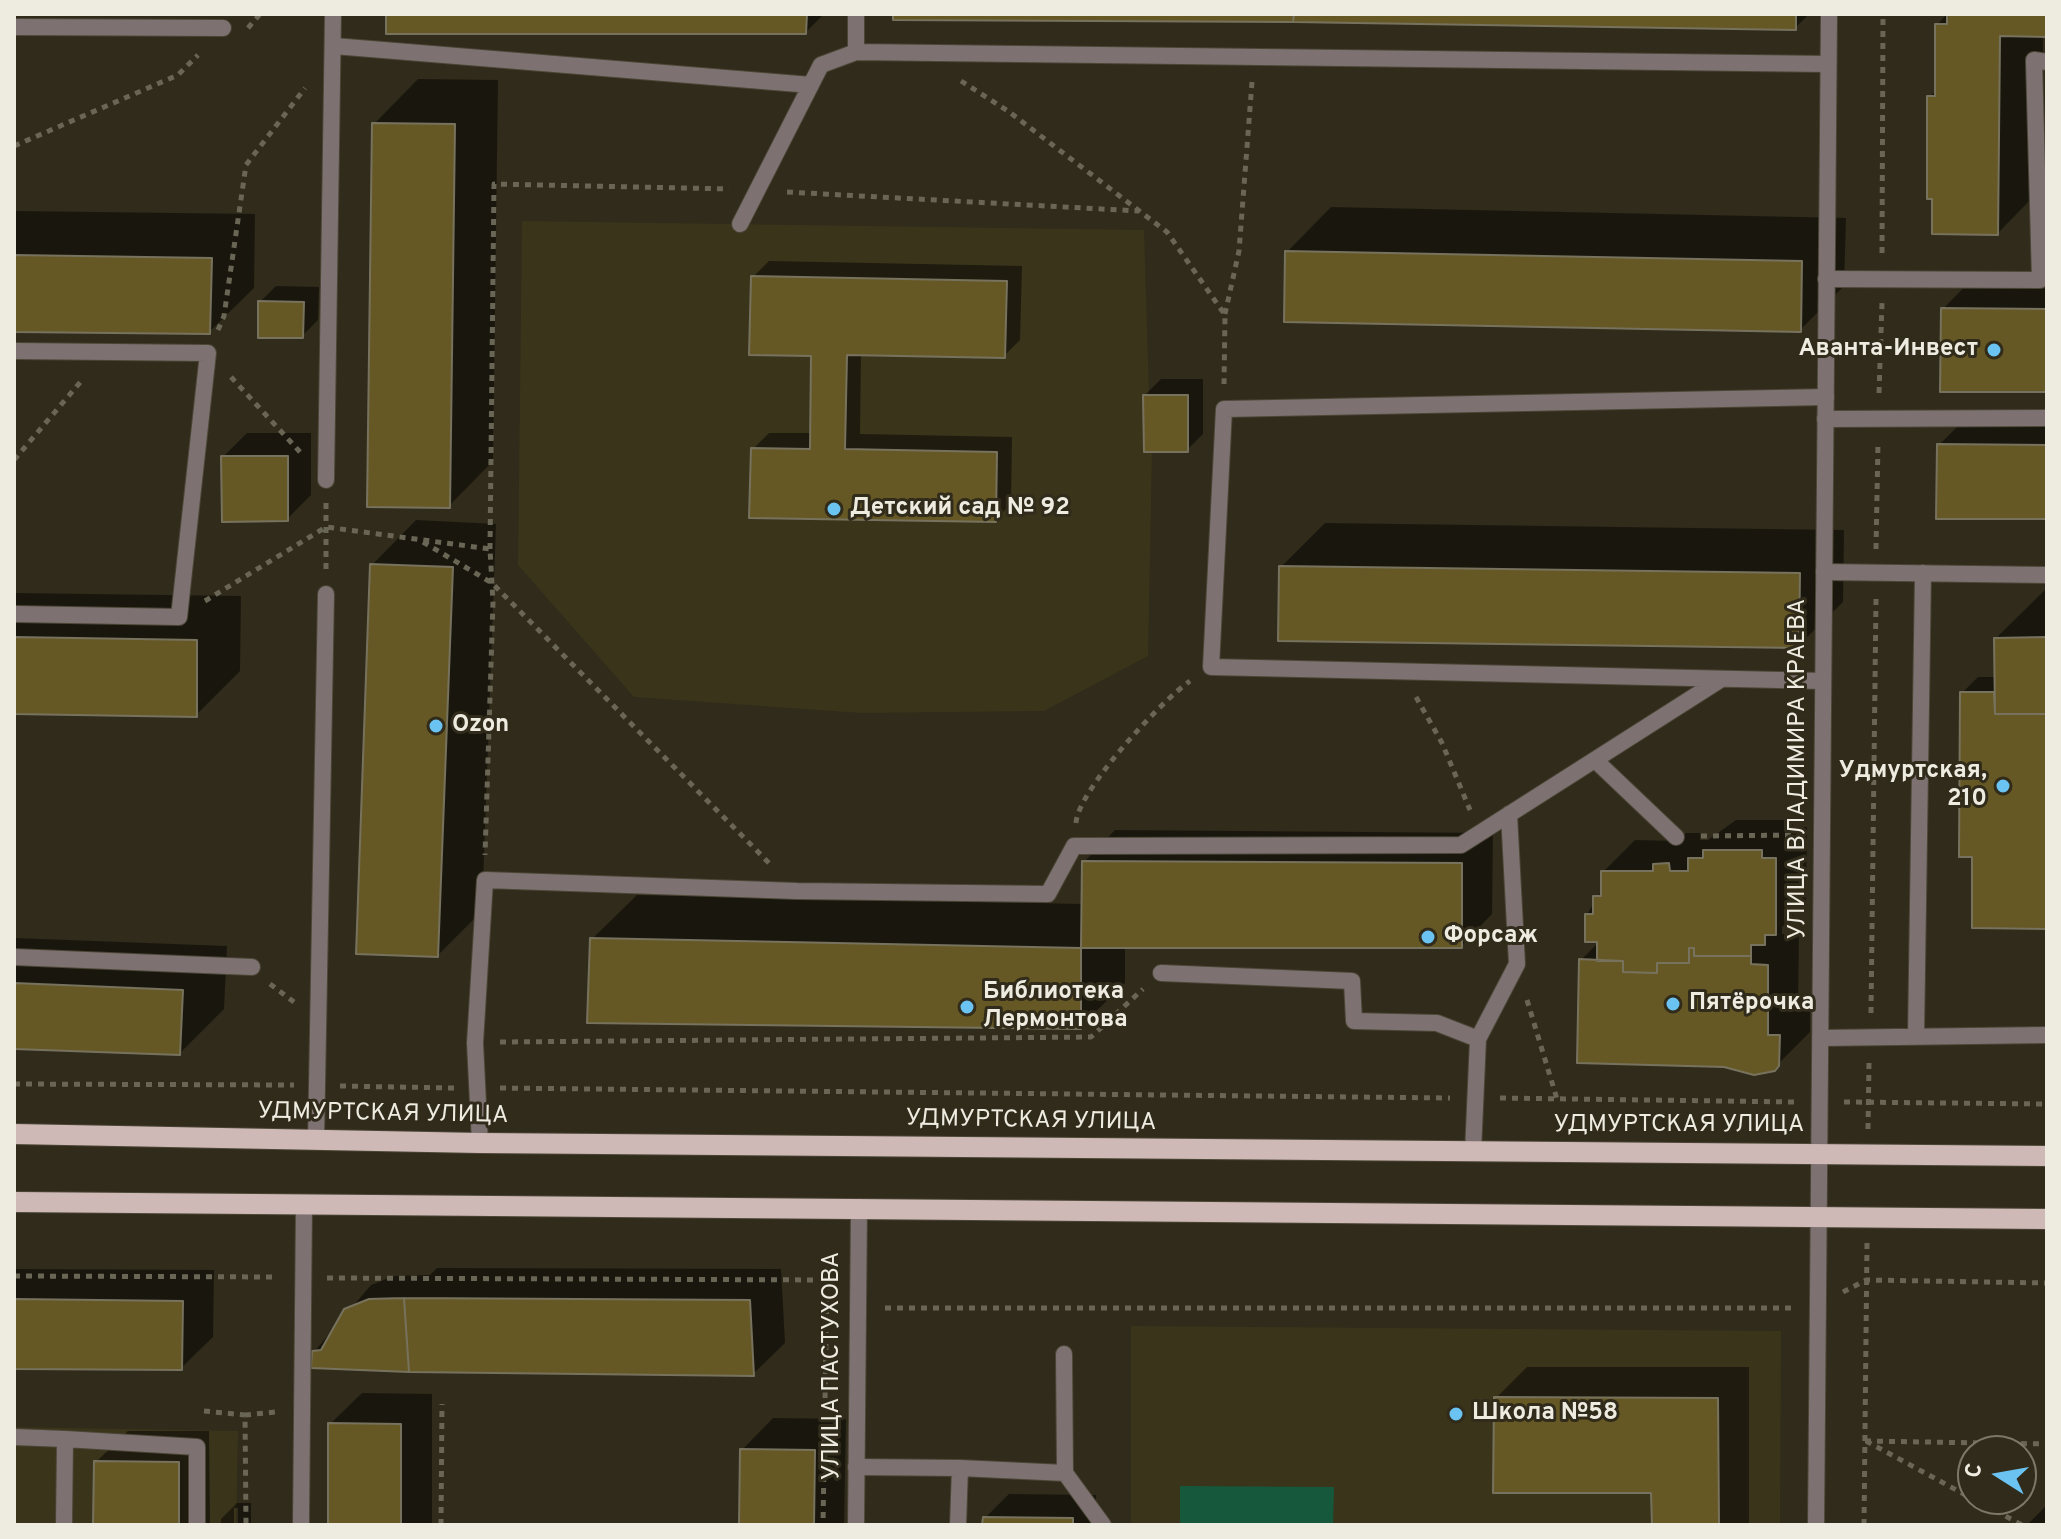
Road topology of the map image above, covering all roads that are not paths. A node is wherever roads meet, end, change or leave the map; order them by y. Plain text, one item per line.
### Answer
1 (333, 14) edge
2 (856, 14) edge
3 (1829, 14) edge
4 (14, 27) edge
5 (223, 28) road end
6 (334, 46) junction
7 (856, 52) junction
8 (2047, 62) edge
9 (1828, 64) junction
10 (811, 85) junction
11 (740, 224) dead end
12 (1826, 279) junction
13 (2043, 280) edge
14 (14, 351) edge
15 (1826, 397) junction
16 (2047, 418) edge
17 (1825, 419) junction
18 (326, 480) road end
19 (1824, 572) junction
20 (1923, 573) junction
21 (2047, 575) edge
22 (326, 594) road end
23 (14, 614) edge
24 (1720, 680) junction
25 (1823, 681) junction
26 (1595, 760) junction
27 (1509, 814) junction
28 (1676, 837) road end
29 (14, 957) edge
30 (252, 967) road end
31 (1161, 973) road end
32 (1916, 1035) junction
33 (2047, 1035) edge
34 (1821, 1038) junction
35 (1478, 1039) junction
36 (14, 1134) edge
37 (316, 1140) junction
38 (480, 1143) junction
39 (1473, 1152) junction
40 (1821, 1153) junction
41 (2047, 1156) edge
42 (14, 1202) edge
43 (304, 1204) junction
44 (859, 1207) junction
45 (1819, 1216) junction
46 (2047, 1219) edge
47 (1064, 1354) dead end
48 (14, 1437) edge
49 (65, 1439) junction
50 (856, 1467) junction
51 (960, 1468) junction
52 (1065, 1473) junction
53 (64, 1525) edge
54 (197, 1525) edge
55 (301, 1525) edge
56 (856, 1525) edge
57 (958, 1525) edge
58 (1103, 1525) edge
59 (1816, 1525) edge

1 - 6 street
2 - 7 street
3 - 9 street, УЛИЦА ВЛАДИМИРА КРАЕВА
4 - 5 street
6 - 10 street
6 - 18 street
7 - 9 street
7 - 10 street
8 - 13 street
9 - 12 street, УЛИЦА ВЛАДИМИРА КРАЕВА
10 - 11 street
12 - 13 street
12 - 15 street, УЛИЦА ВЛАДИМИРА КРАЕВА
14 - 23 street
15 - 17 street, УЛИЦА ВЛАДИМИРА КРАЕВА
15 - 24 street
16 - 17 street
17 - 19 street, УЛИЦА ВЛАДИМИРА КРАЕВА
19 - 20 street
19 - 25 street, УЛИЦА ВЛАДИМИРА КРАЕВА
20 - 21 street
20 - 32 street
22 - 37 street
24 - 25 street
24 - 26 street
25 - 34 street, УЛИЦА ВЛАДИМИРА КРАЕВА
26 - 27 street
26 - 28 street
27 - 35 street
27 - 38 street
29 - 30 street
31 - 35 street
32 - 33 street
32 - 34 street
34 - 40 street, УЛИЦА ВЛАДИМИРА КРАЕВА
35 - 39 street
36 - 37 main road, УДМУРТСКАЯ УЛИЦА
37 - 38 main road, УДМУРТСКАЯ УЛИЦА
38 - 39 main road, УДМУРТСКАЯ УЛИЦА
39 - 40 main road, УДМУРТСКАЯ УЛИЦА
40 - 41 main road, УДМУРТСКАЯ УЛИЦА
40 - 45 street, УЛИЦА ВЛАДИМИРА КРАЕВА
42 - 43 main road
43 - 44 main road
43 - 55 street
44 - 45 main road
44 - 50 street, УЛИЦА ПАСТУХОВА
45 - 46 main road
45 - 59 street, УЛИЦА ВЛАДИМИРА КРАЕВА
47 - 52 street
48 - 49 street
49 - 53 street
49 - 54 street
50 - 51 street
50 - 56 street, УЛИЦА ПАСТУХОВА
51 - 52 street
51 - 57 street
52 - 58 street

